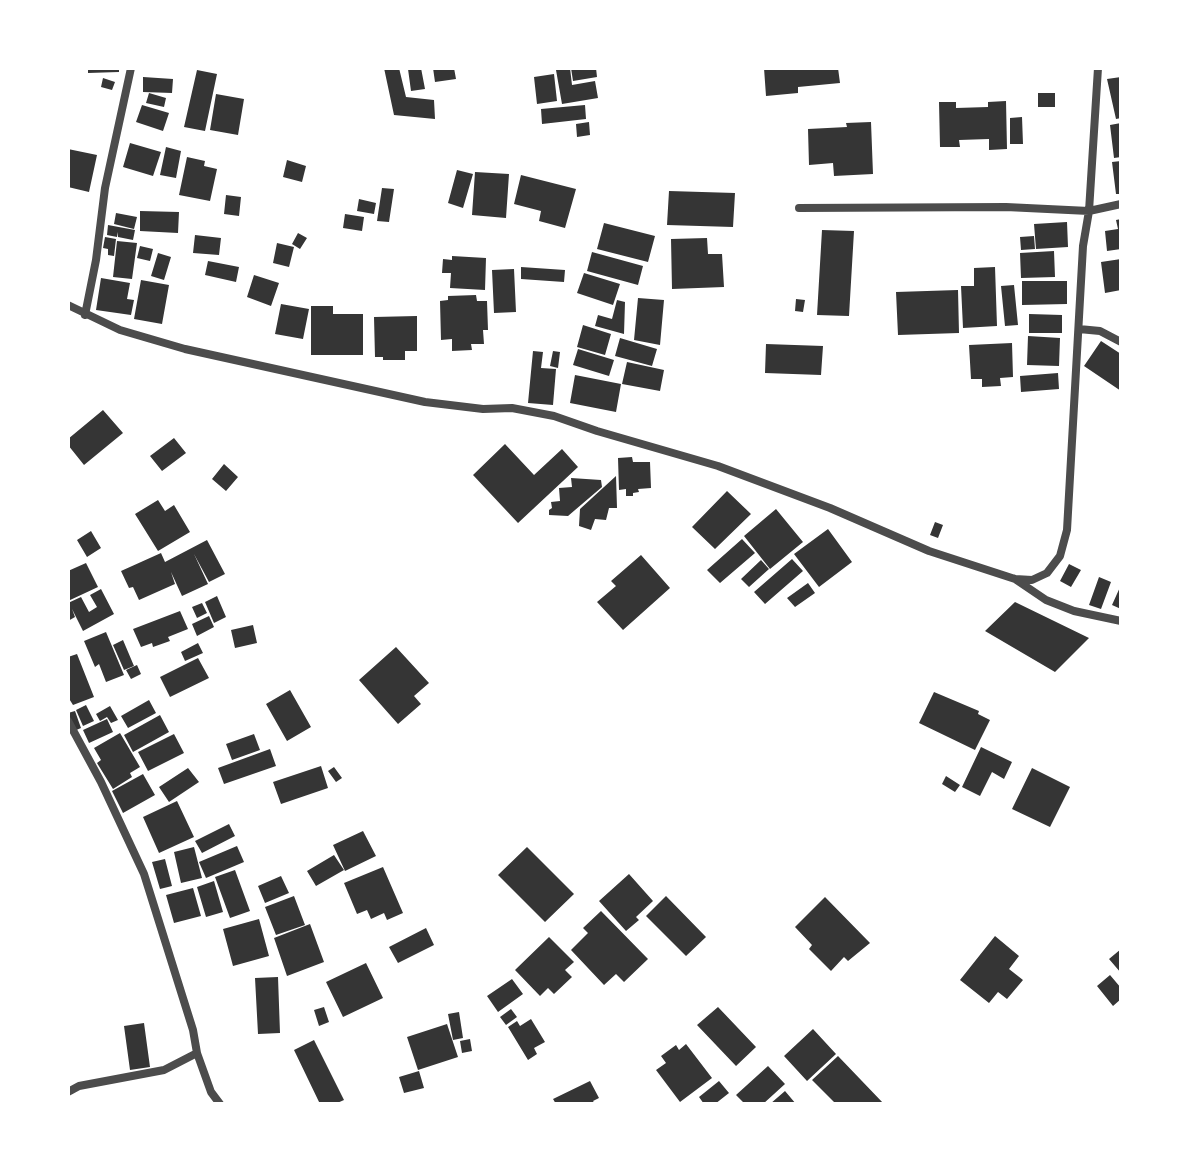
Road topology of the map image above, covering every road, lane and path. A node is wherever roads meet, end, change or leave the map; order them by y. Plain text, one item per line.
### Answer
1 (131, 68) edge
2 (1098, 68) edge
3 (1121, 204) edge
4 (799, 208) dead end
5 (1089, 211) junction
6 (68, 305) edge
7 (85, 315) junction
8 (1079, 329) junction
9 (1121, 342) edge
10 (1015, 579) junction
11 (1121, 621) edge
12 (68, 721) edge
13 (197, 1053) junction
14 (68, 1092) edge
15 (220, 1104) edge

1 - 7 street
2 - 5 street
3 - 5 street
4 - 5 street
5 - 8 street
6 - 7 street
7 - 10 street
8 - 9 street
8 - 10 street
10 - 11 street
12 - 13 street
13 - 14 street
13 - 15 street

